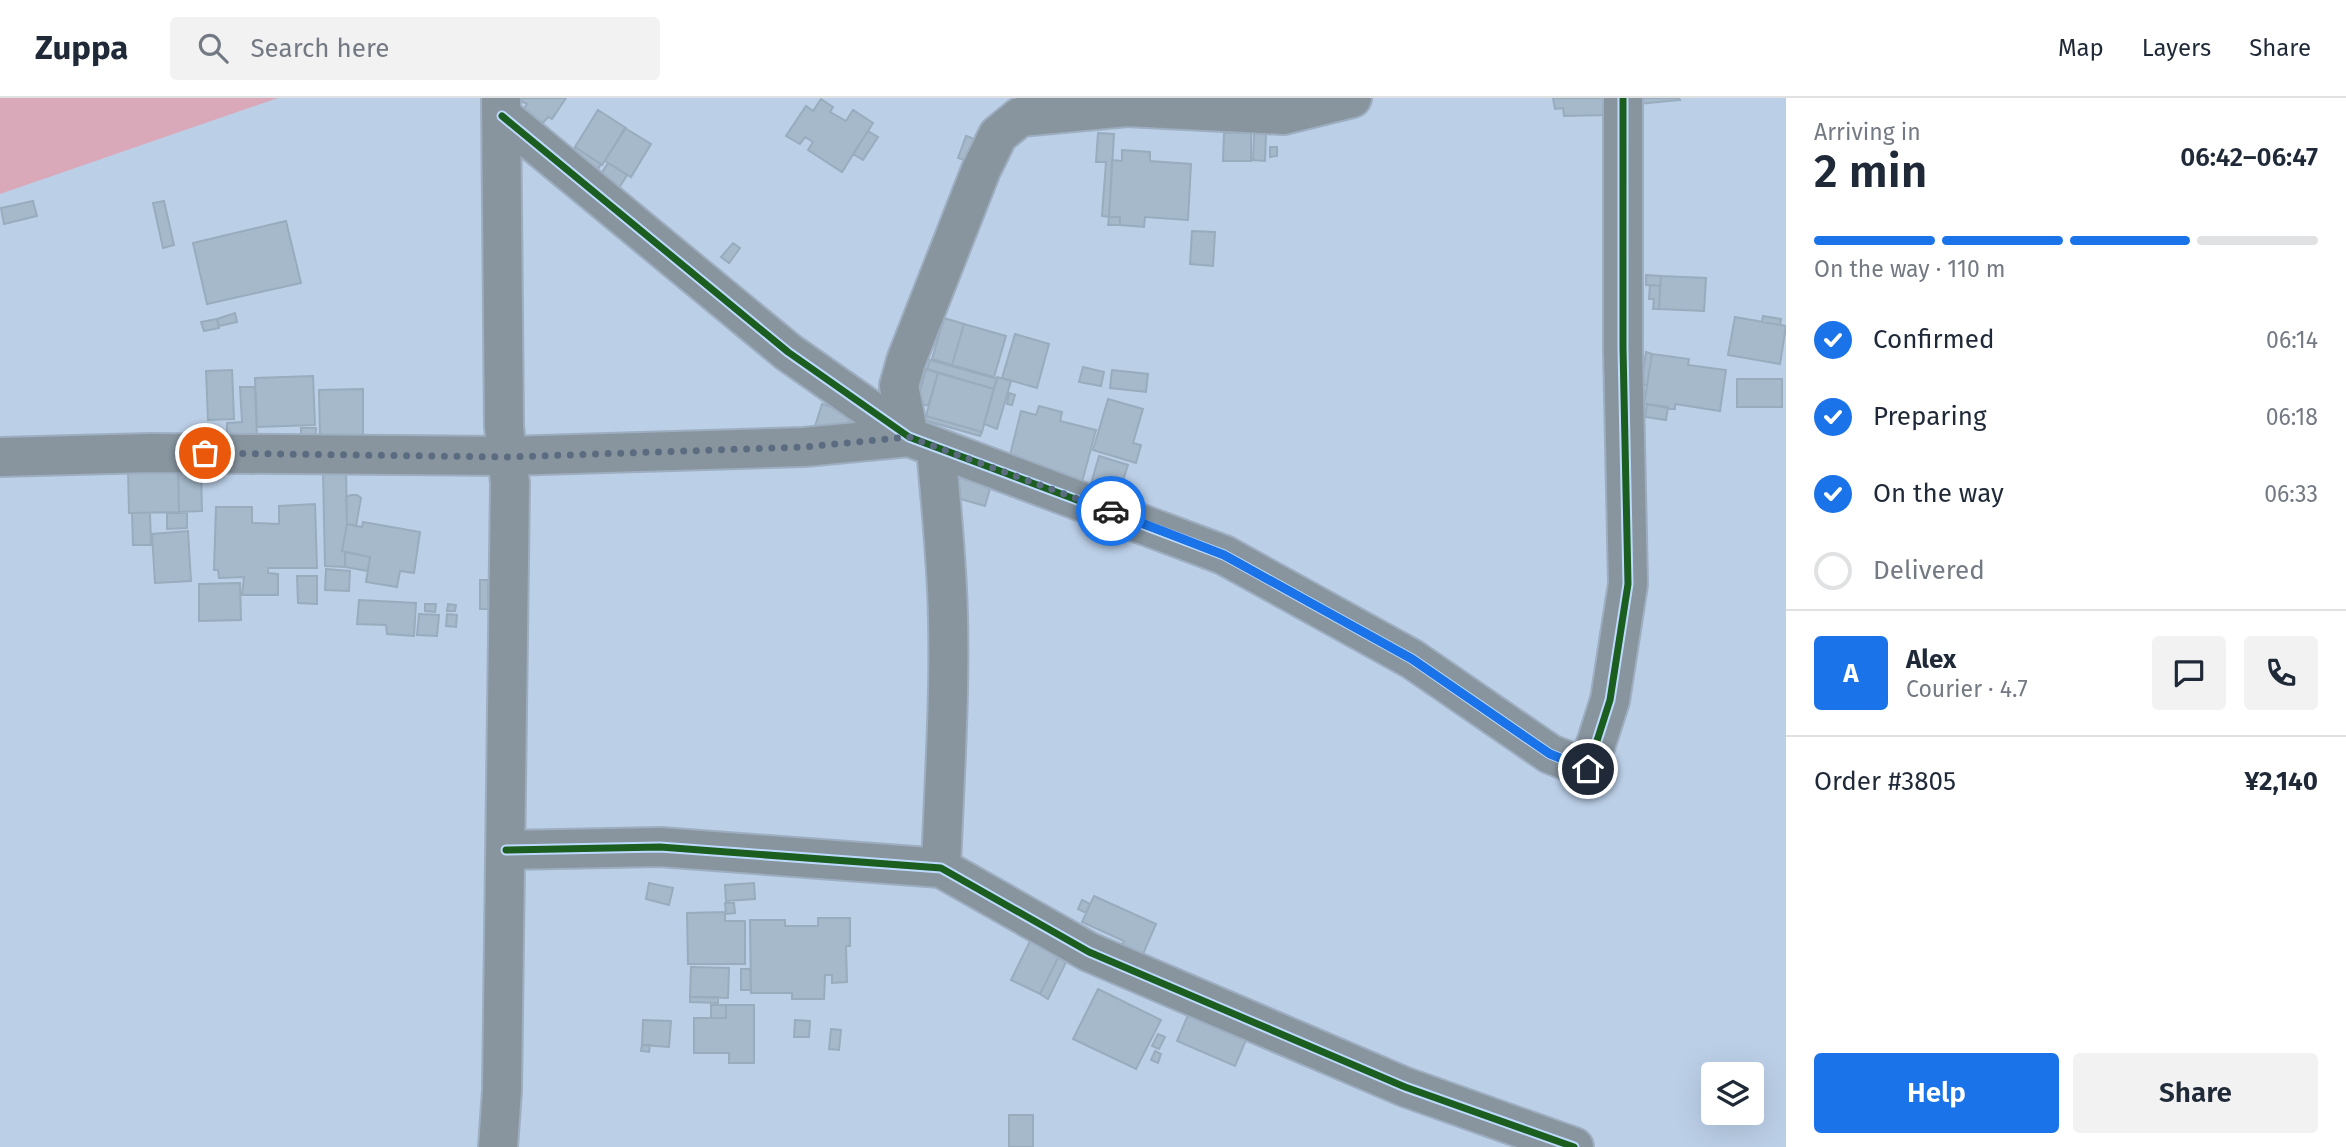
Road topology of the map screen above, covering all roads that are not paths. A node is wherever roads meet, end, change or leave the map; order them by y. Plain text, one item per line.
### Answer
1 (1352, 98) edge
2 (1623, 98) edge
3 (502, 107) edge
4 (923, 443) junction
5 (0, 457) edge
6 (508, 457) junction
7 (506, 850) junction
8 (941, 868) junction
9 (498, 1147) edge
10 (1574, 1147) edge

1 - 4 street
2 - 4 street
3 - 4 street
3 - 6 street
4 - 6 street
4 - 8 street
5 - 6 street
6 - 7 street
7 - 8 street
7 - 9 street
8 - 10 street

